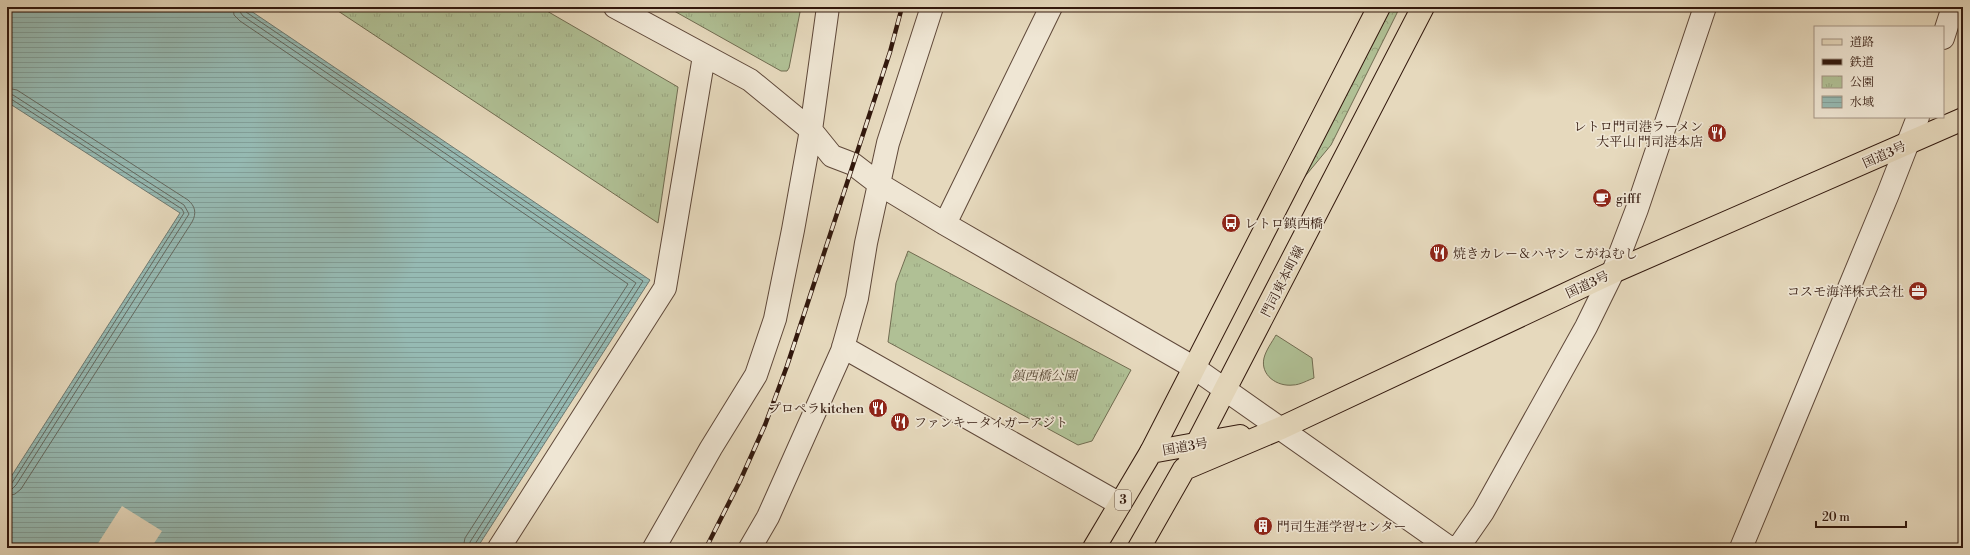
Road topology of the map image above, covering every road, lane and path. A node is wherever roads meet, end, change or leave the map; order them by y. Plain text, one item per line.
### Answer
1 (615, 7) edge
2 (828, 7) edge
3 (932, 7) edge
4 (1051, 7) edge
5 (1379, 7) edge
6 (1422, 7) edge
7 (1705, 7) edge
8 (1953, 7) edge
9 (1944, 35) edge
10 (704, 56) junction
11 (1918, 118) edge
12 (1963, 119) edge
13 (811, 130) junction
14 (1909, 143) junction
15 (879, 184) junction
16 (945, 224) junction
17 (1613, 272) junction
18 (843, 347) junction
19 (1193, 367) junction
20 (1226, 390) junction
21 (1281, 428) junction
22 (1198, 444) junction
23 (1151, 452) junction
24 (1184, 469) junction
25 (1120, 504) junction
26 (499, 548) edge
27 (654, 548) edge
28 (750, 548) edge
29 (1094, 548) edge
30 (1139, 548) edge
31 (1450, 548) edge
32 (1458, 548) edge
33 (1741, 548) edge

1 - 10 street
2 - 13 street
3 - 15 street
4 - 16 street
5 - 19 main road
6 - 20 main road, 門司東本町線
7 - 17 street
8 - 9 street
10 - 13 street
10 - 26 street
11 - 14 street
12 - 14 main road, 国道3号
13 - 15 street
13 - 27 street
14 - 17 main road, 国道3号
14 - 33 street
15 - 16 street
15 - 18 street
16 - 19 street
17 - 21 main road, 国道3号
17 - 32 street
18 - 25 street
18 - 28 street
19 - 20 street
19 - 23 main road
20 - 21 street
20 - 22 main road, 門司東本町線
21 - 22 main road, 国道3号
21 - 24 main road, 国道3号
21 - 31 street
22 - 23 main road, 国道3号
22 - 24 main road, 門司東本町線
23 - 25 main road, 国道3号 / 3
24 - 30 main road, 国道3号
25 - 29 main road, 国道3号 / 3

